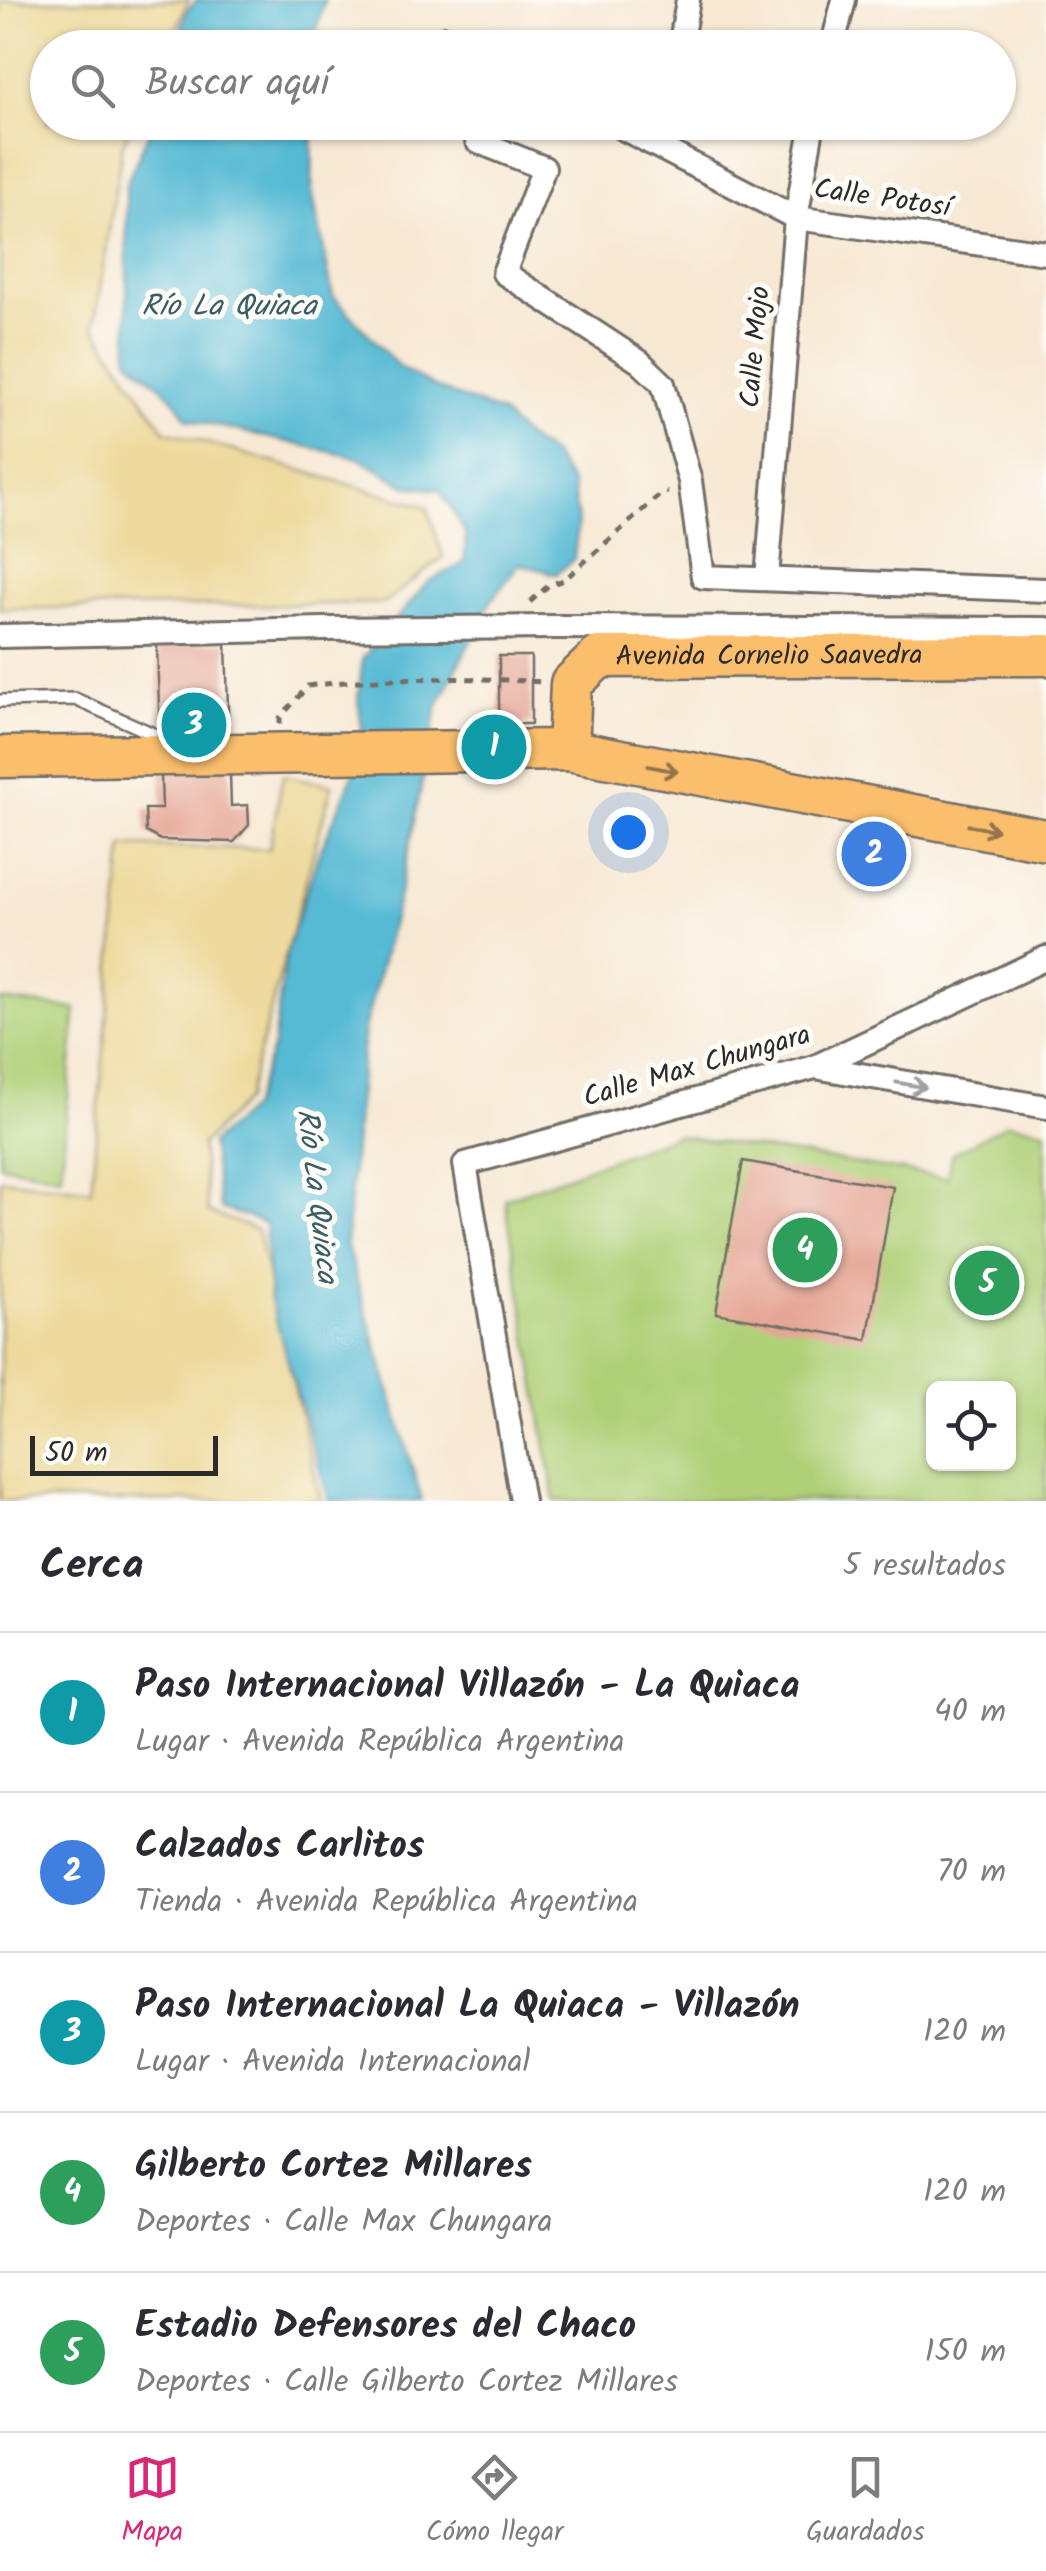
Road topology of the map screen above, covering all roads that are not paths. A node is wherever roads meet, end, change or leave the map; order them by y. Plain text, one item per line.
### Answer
1 (688, 0) edge
2 (844, 0) edge
3 (683, 30) edge
4 (836, 30) edge
5 (646, 140) edge
6 (663, 140) edge
7 (811, 140) edge
8 (477, 141) dead end
9 (661, 148) junction
10 (796, 218) junction
11 (1046, 254) edge
12 (767, 578) junction
13 (1046, 590) edge
14 (1046, 629) edge
15 (0, 636) edge
16 (1046, 654) edge
17 (0, 700) edge
18 (568, 750) junction
19 (196, 754) junction
20 (0, 757) edge
21 (1046, 840) edge
22 (1046, 958) edge
23 (815, 1067) junction
24 (1046, 1107) edge
25 (522, 1501) edge

1 - 3 street
2 - 4 street
5 - 9 street, Calle Potosí
6 - 9 street
7 - 10 street, Calle Mojo
8 - 12 street
9 - 10 street, Calle Potosí
10 - 11 street, Calle Potosí
10 - 12 street, Calle Mojo
12 - 13 street
14 - 15 street, bridge
16 - 18 highway, Avenida Cornelio Saavedra
17 - 19 lane
18 - 19 highway
18 -> 21 highway
19 - 20 highway
22 - 23 street, Calle Max Chungara
23 -> 24 street
23 - 25 street, Calle Max Chungara

